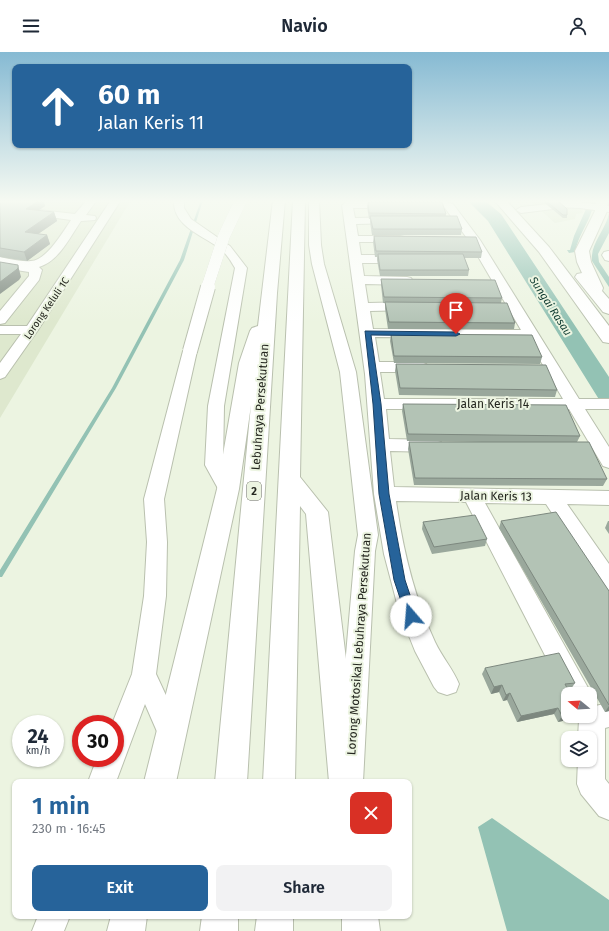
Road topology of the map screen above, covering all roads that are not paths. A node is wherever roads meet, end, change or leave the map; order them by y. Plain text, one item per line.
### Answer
1 (61, 241) edge
2 (89, 241) edge
3 (217, 241) edge
4 (224, 241) edge
5 (275, 241) edge
6 (298, 241) edge
7 (316, 241) edge
8 (354, 241) edge
9 (475, 241) edge
10 (538, 241) edge
11 (551, 241) edge
12 (587, 241) edge
13 (356, 259) junction
14 (417, 259) edge
15 (470, 259) edge
16 (485, 259) junction
17 (0, 261) edge
18 (0, 265) edge
19 (35, 277) junction
20 (66, 277) junction
21 (358, 280) junction
22 (418, 281) edge
23 (269, 293) junction
24 (497, 305) edge
25 (513, 305) junction
26 (605, 305) edge
27 (426, 306) edge
28 (362, 307) junction
29 (0, 320) edge
30 (0, 330) edge
31 (31, 330) junction
32 (368, 333) junction
33 (530, 334) junction
34 (609, 338) edge
35 (7, 354) edge
36 (372, 366) junction
37 (434, 367) edge
38 (534, 367) edge
39 (550, 367) junction
40 (0, 374) edge
41 (377, 404) junction
42 (580, 404) junction
43 (609, 404) edge
44 (380, 445) junction
45 (451, 446) edge
46 (609, 462) edge
47 (289, 478) junction
48 (228, 489) junction
49 (384, 494) junction
50 (472, 496) junction
51 (552, 497) junction
52 (609, 498) edge
53 (609, 581) edge
54 (144, 674) junction
55 (447, 684) dead end
56 (574, 687) edge
57 (596, 723) edge
58 (124, 726) edge
59 (171, 734) junction
60 (108, 767) edge
61 (103, 779) edge
62 (161, 779) edge
63 (231, 779) edge
64 (279, 779) edge
65 (345, 779) edge
66 (349, 779) edge
67 (609, 806) edge
68 (53, 919) edge
69 (128, 919) edge
70 (220, 919) edge
71 (275, 919) edge
72 (360, 919) edge
73 (48, 931) edge
74 (126, 931) edge
75 (219, 931) edge
76 (274, 931) edge
77 (361, 931) edge

1 - 17 street
2 - 20 street, Lorong Keluli 1C
3 - 48 street
4 - 54 street, bridge
5 - 23 main road, Lebuhraya Persekutuan / 2
6 - 47 main road
7 - 66 street, Lorong Motosikal Lebuhraya Persekutuan
8 - 13 street
9 - 16 street
10 - 34 main road
11 - 26 main road
12 - 26 main road
13 - 14 street
13 - 21 street
15 - 16 street
16 - 25 street
18 - 19 street
19 - 20 street
19 - 29 street
20 - 31 street, Lorong Keluli 1C
21 - 22 street
21 - 28 street
23 - 48 main road
23 - 63 main road, Lebuhraya Persekutuan / 2
24 - 25 street
25 - 33 street
27 - 28 street
28 - 32 street
30 - 31 street
31 - 35 street, Lorong Keluli 1C
32 - 33 street
32 - 36 street
33 - 39 street
35 - 40 street, Lorong Keluli 1C
36 - 37 street
36 - 41 street
38 - 39 street
39 - 42 street
41 - 42 street, Jalan Keris 14
41 - 44 street
42 - 43 street, Jalan Keris 14
42 - 46 street
44 - 45 street
44 - 49 street
47 - 64 main road
47 - 65 main road
48 - 59 main road
49 - 50 street, Jalan Keris 13
49 - 55 street
50 - 51 street, Jalan Keris 13
50 - 56 street
51 - 52 street, Jalan Keris 13
51 - 53 street
54 - 58 street
54 - 59 street
57 - 67 street
59 - 62 main road
60 - 61 street
68 - 73 street
69 - 74 main road
70 - 75 main road
71 - 76 main road
72 - 77 main road

